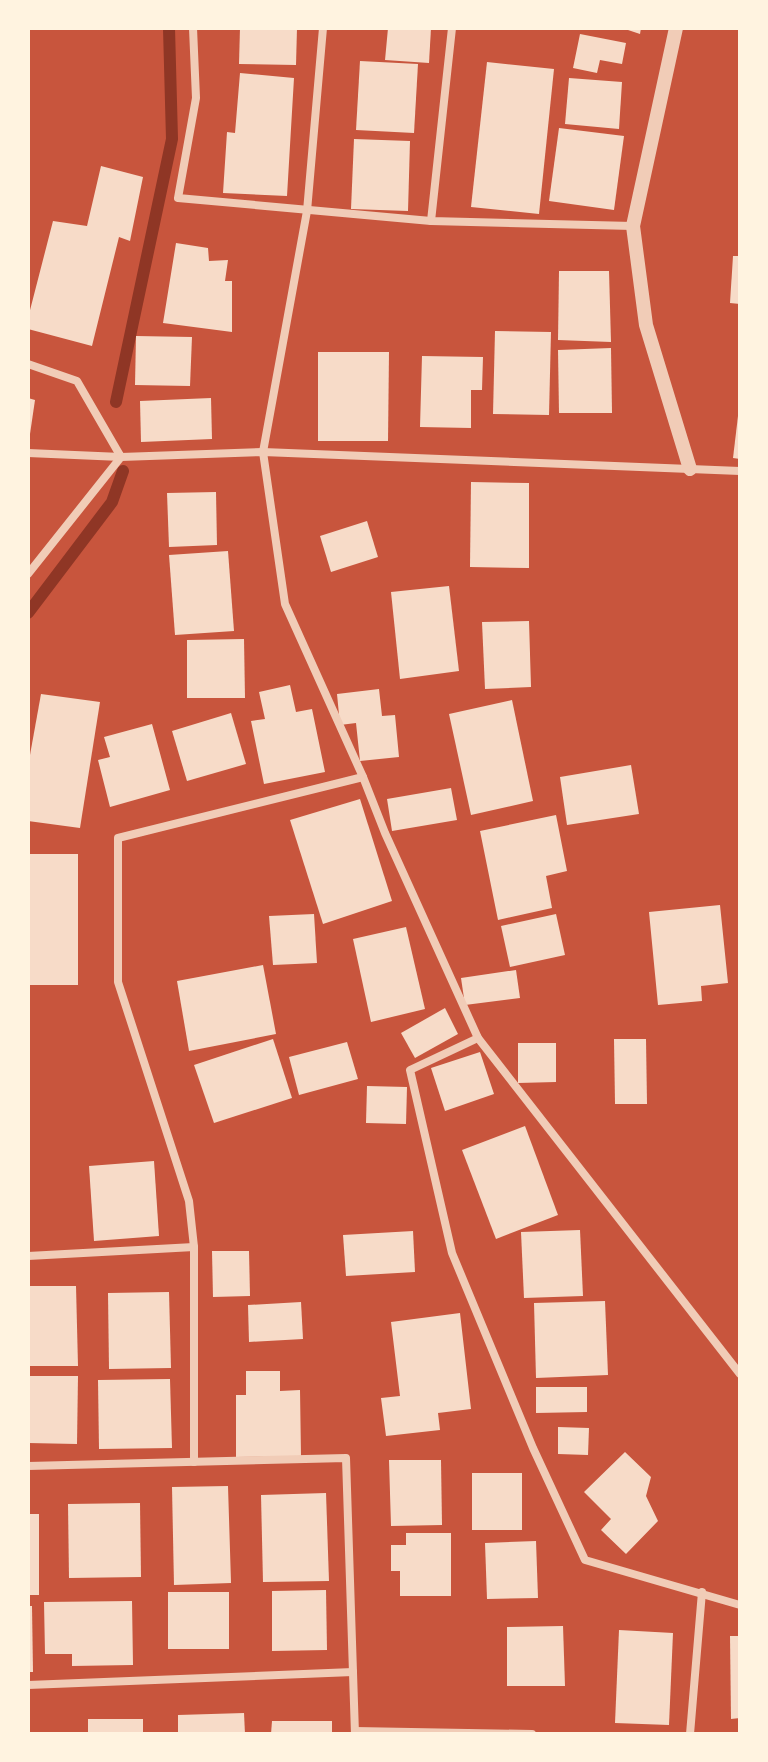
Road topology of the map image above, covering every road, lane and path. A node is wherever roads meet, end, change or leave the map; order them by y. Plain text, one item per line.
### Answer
1 (193, 28) edge
2 (323, 28) edge
3 (452, 28) edge
4 (676, 28) edge
5 (307, 211) junction
6 (431, 221) junction
7 (633, 226) junction
8 (28, 364) edge
9 (263, 452) junction
10 (28, 453) edge
11 (121, 457) junction
12 (690, 469) junction
13 (740, 471) edge
14 (28, 574) edge
15 (363, 777) junction
16 (478, 1038) junction
17 (194, 1247) junction
18 (28, 1256) edge
19 (740, 1374) edge
20 (194, 1462) junction
21 (28, 1466) edge
22 (702, 1592) junction
23 (740, 1605) edge
24 (353, 1672) junction
25 (28, 1685) edge
26 (355, 1732) edge
27 (532, 1734) edge
28 (690, 1734) edge

1 - 5 street
2 - 5 street
3 - 6 street
4 - 7 street
5 - 6 street
5 - 9 street
6 - 7 street
7 - 12 street
8 - 11 street
9 - 11 street
9 - 12 street
9 - 15 street
10 - 11 street
11 - 14 street
12 - 13 street
15 - 16 street
15 - 17 street
16 - 19 street
16 - 22 street
17 - 18 street
17 - 20 street
20 - 21 street
20 - 24 street
22 - 23 street
22 - 28 street
24 - 25 street
24 - 26 street
26 - 27 street

